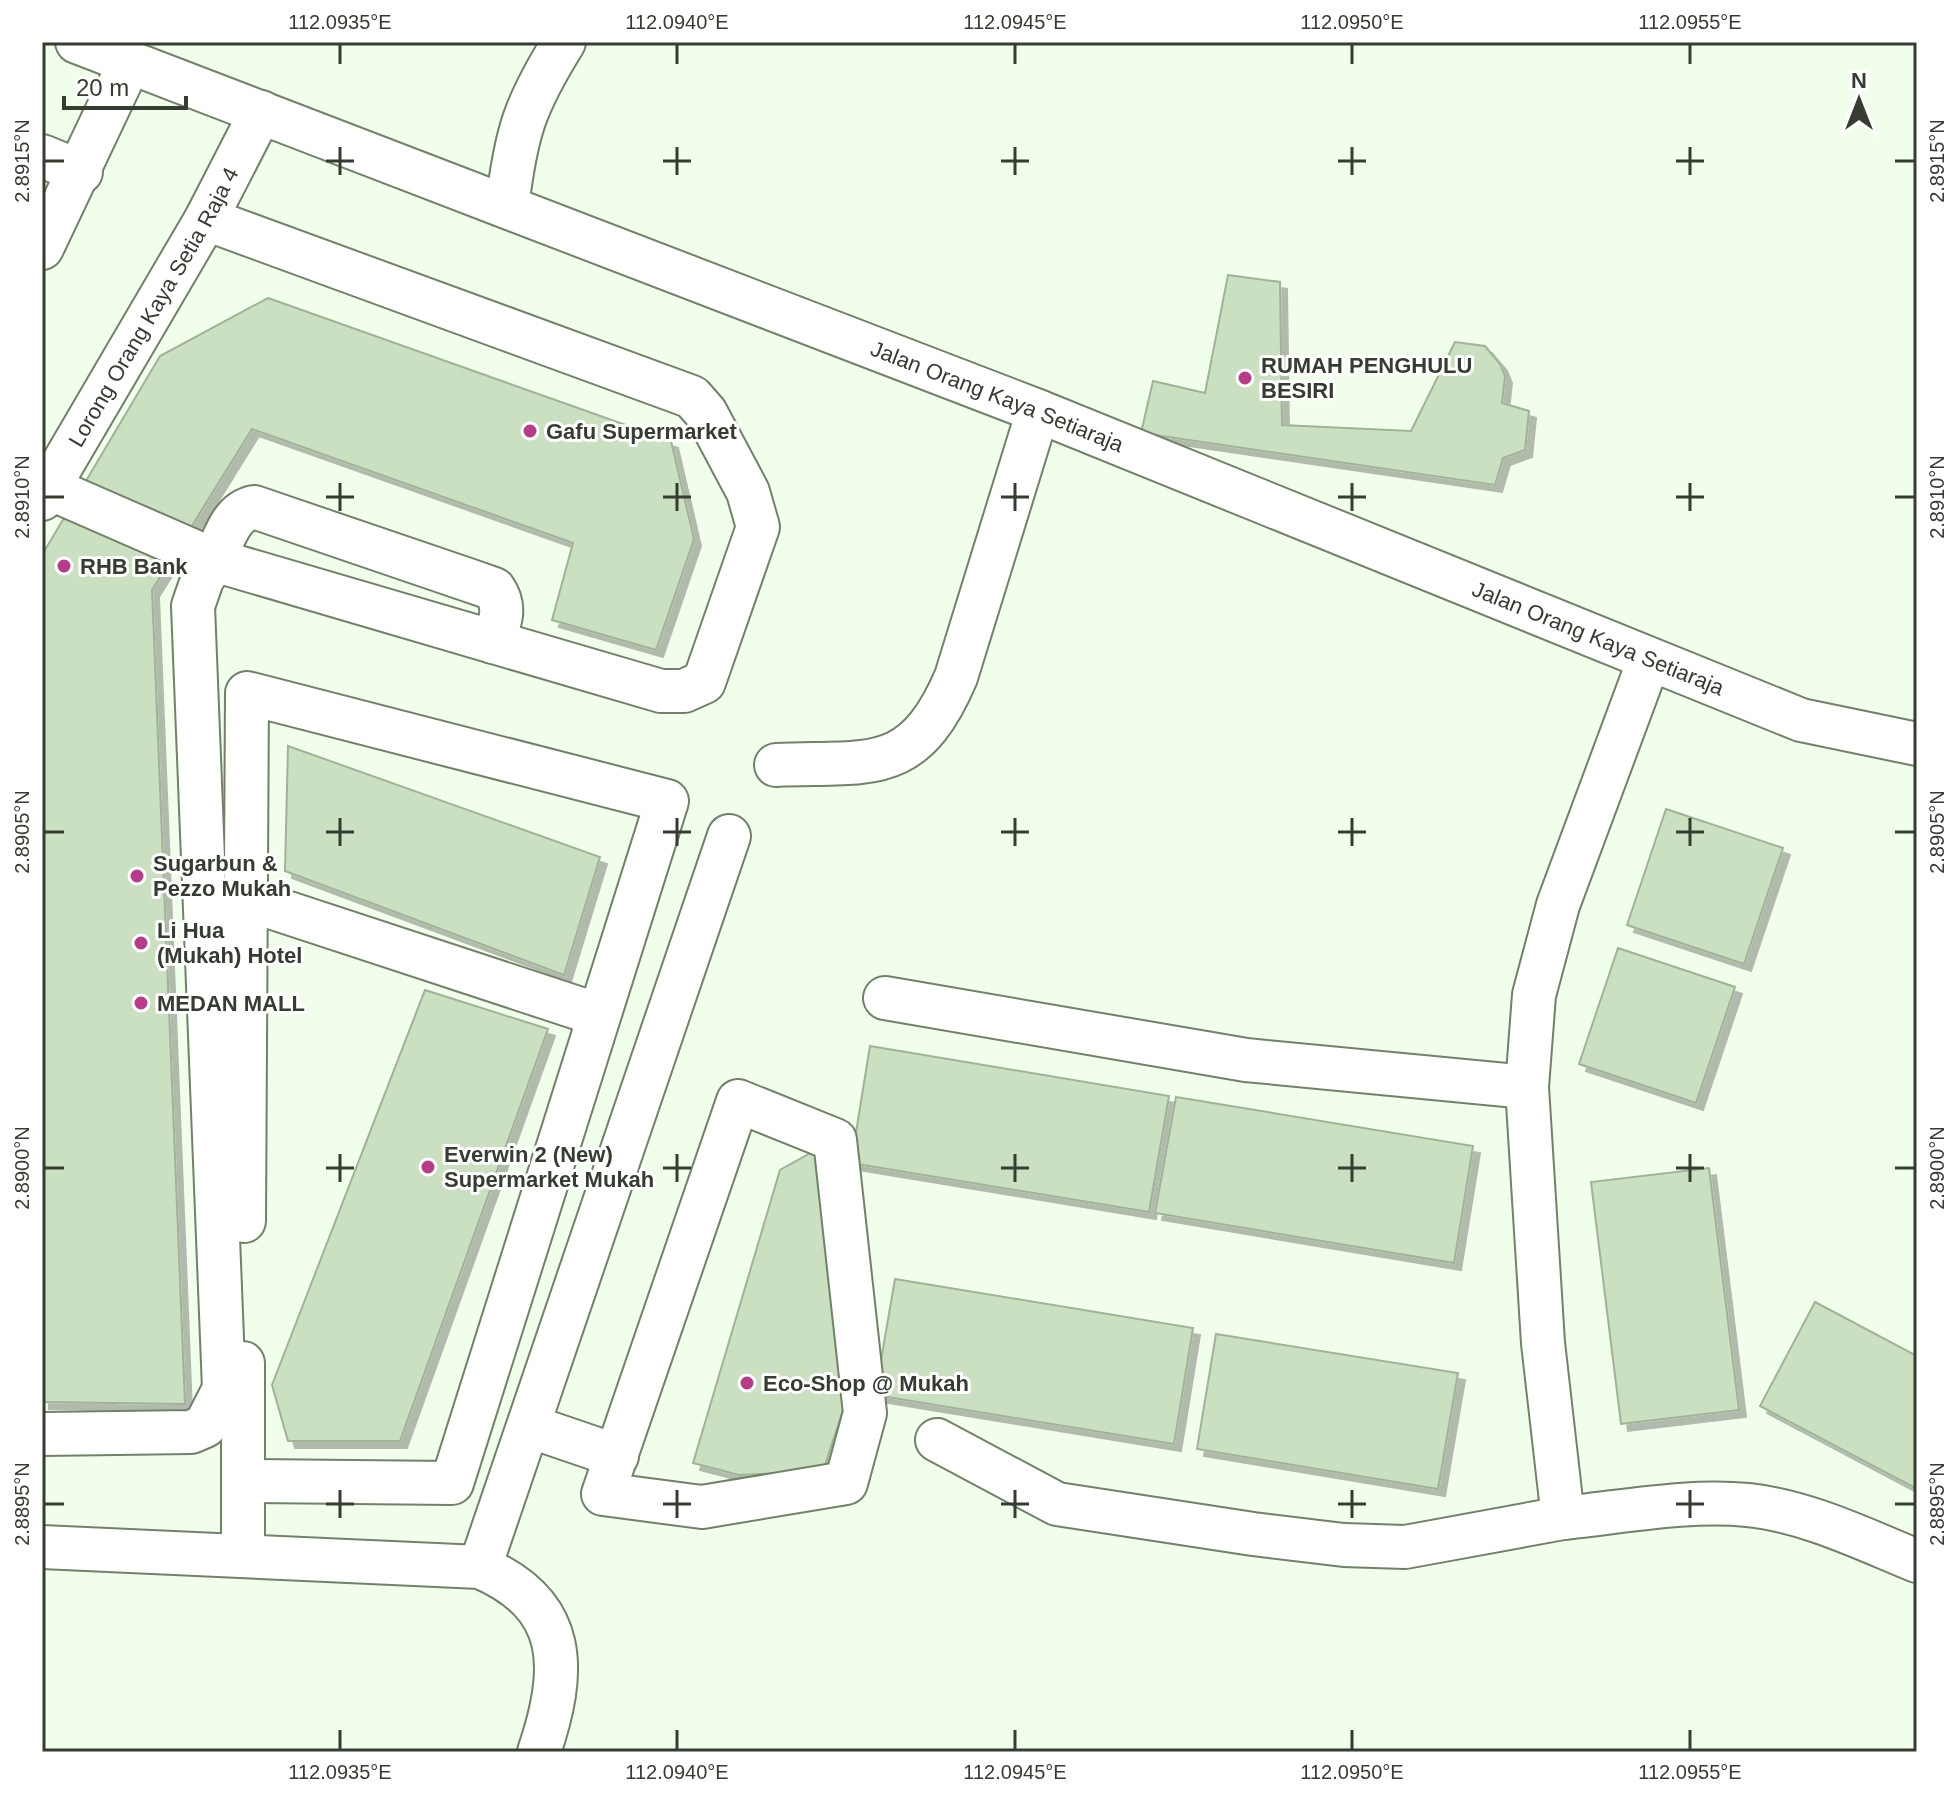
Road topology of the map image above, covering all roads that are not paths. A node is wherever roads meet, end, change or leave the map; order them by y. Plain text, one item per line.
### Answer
1 (77, 42) edge
2 (564, 42) edge
3 (130, 62) junction
4 (261, 112) junction
5 (42, 156) edge
6 (81, 172) junction
7 (507, 207) junction
8 (206, 219) junction
9 (42, 248) edge
10 (1038, 411) junction
11 (45, 491) edge
12 (214, 560) junction
13 (493, 642) junction
14 (1649, 660) junction
15 (1917, 744) edge
16 (776, 765) dead end
17 (729, 836) dead end
18 (246, 899) junction
19 (885, 998) dead end
20 (599, 1015) junction
21 (1527, 1087) junction
22 (541, 1199) junction
23 (600, 1217) junction
24 (529, 1426) junction
25 (42, 1434) edge
26 (937, 1440) dead end
27 (617, 1456) junction
28 (243, 1481) junction
29 (1563, 1518) junction
30 (42, 1547) edge
31 (243, 1555) junction
32 (1917, 1561) edge
33 (480, 1567) junction
34 (539, 1752) edge

1 - 3 street, Jalan Orang Kaya Setiaraja
2 - 7 street
3 - 4 street, Jalan Orang Kaya Setiaraja
3 - 6 street
4 - 7 street, Jalan Orang Kaya Setiaraja
4 - 8 street, Lorong Orang Kaya Setia Raja 4
5 - 6 street
6 - 9 street
7 - 10 street, Jalan Orang Kaya Setiaraja
8 - 11 street, Lorong Orang Kaya Setia Raja 4
8 - 13 street
10 - 14 street, Jalan Orang Kaya Setiaraja
10 - 16 street
11 - 12 street
12 - 13 street
12 - 13 street
12 - 25 street
14 - 15 street, Jalan Orang Kaya Setiaraja
14 - 21 street
17 - 23 street
18 - 20 street
18 - 20 street
18 - 28 street
19 - 21 street
20 - 22 street
21 - 29 street
22 - 23 street
22 - 28 street
23 - 24 street
24 - 27 street
24 - 33 street
26 - 29 street
27 - 27 street
28 - 31 street
29 - 32 street
30 - 31 street
31 - 33 street
33 - 34 street

